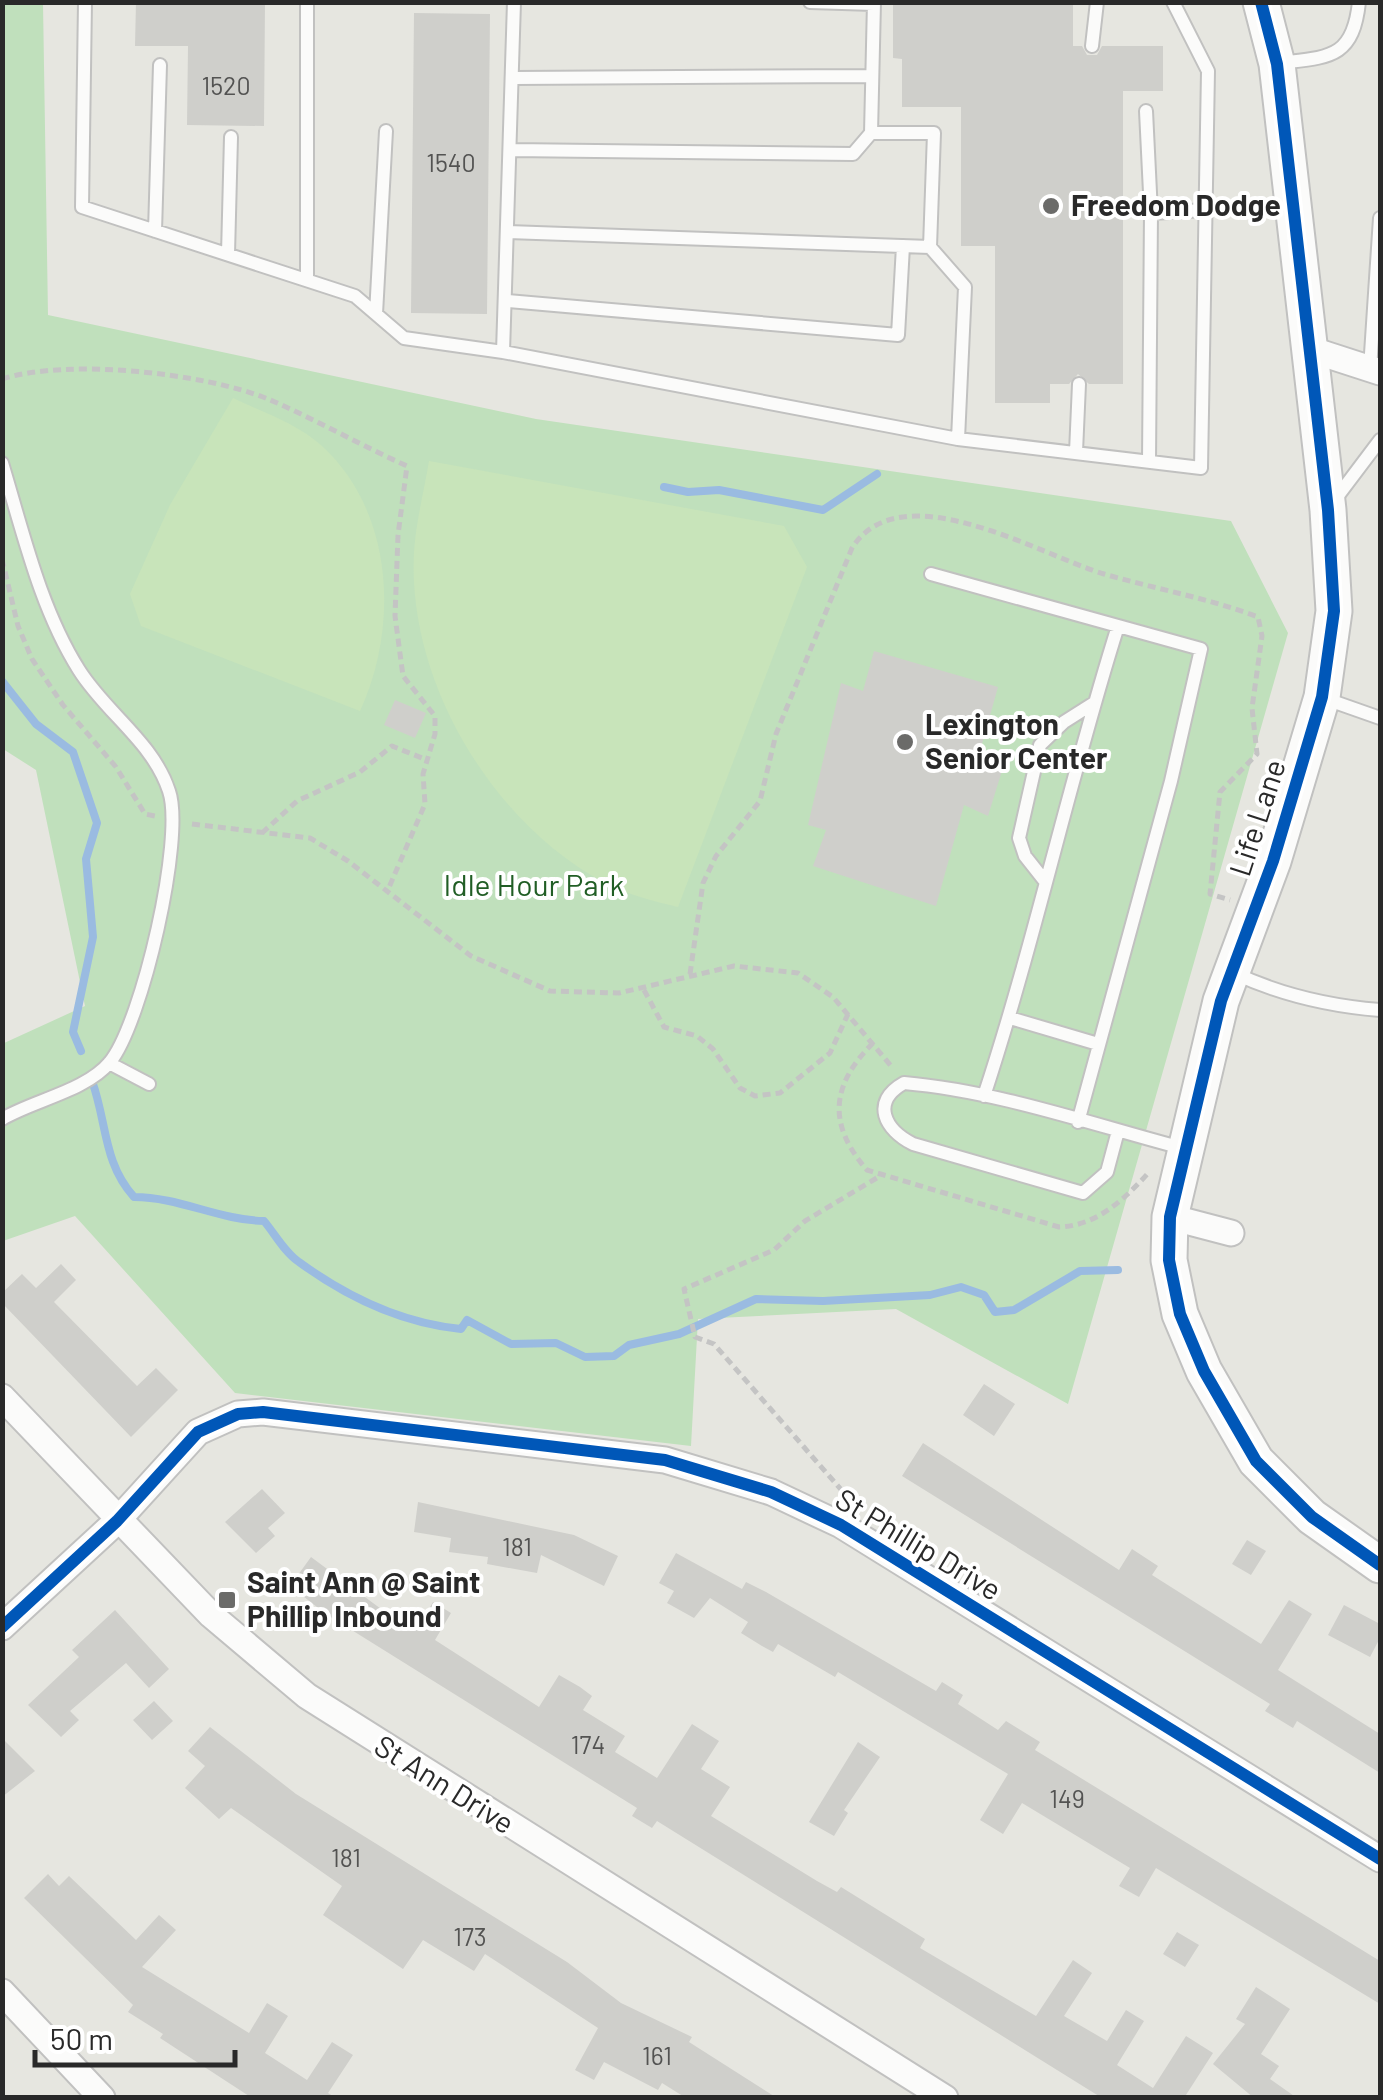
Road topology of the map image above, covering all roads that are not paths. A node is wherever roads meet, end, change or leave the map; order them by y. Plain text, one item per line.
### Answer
1 (85, 2) edge
2 (307, 2) edge
3 (514, 2) edge
4 (810, 2) edge
5 (1097, 2) edge
6 (1173, 2) edge
7 (1261, 2) edge
8 (1359, 2) edge
9 (874, 3) edge
10 (1092, 46) dead end
11 (1277, 64) junction
12 (160, 65) dead end
13 (871, 76) junction
14 (513, 78) junction
15 (1146, 111) dead end
16 (386, 131) dead end
17 (871, 133) junction
18 (232, 137) dead end
19 (512, 150) junction
20 (1206, 210) junction
21 (1151, 213) junction
22 (1380, 218) edge
23 (154, 230) junction
24 (508, 232) junction
25 (903, 246) junction
26 (930, 247) junction
27 (228, 254) junction
28 (307, 280) junction
29 (507, 301) junction
30 (376, 314) junction
31 (1309, 349) junction
32 (503, 352) junction
33 (1375, 371) edge
34 (1079, 384) dead end
35 (958, 438) junction
36 (1380, 440) edge
37 (1076, 452) junction
38 (1149, 461) junction
39 (2, 463) edge
40 (1328, 510) junction
41 (931, 574) dead end
42 (1118, 626) junction
43 (1322, 697) junction
44 (1094, 703) junction
45 (1380, 718) edge
46 (1044, 880) junction
47 (1231, 972) junction
48 (1380, 1010) edge
49 (1010, 1018) junction
50 (1098, 1044) junction
51 (109, 1063) junction
52 (149, 1084) dead end
53 (984, 1096) junction
54 (2, 1118) edge
55 (1078, 1122) junction
56 (1118, 1131) junction
57 (1187, 1150) junction
58 (1170, 1217) junction
59 (1231, 1233) dead end
60 (2, 1397) edge
61 (117, 1521) junction
62 (1380, 1565) edge
63 (2, 1627) edge
64 (1380, 1859) edge
65 (2, 1992) edge
66 (102, 2098) edge
67 (945, 2098) edge

1 - 23 lane
2 - 28 lane
3 - 14 lane
4 - 9 lane
5 - 10 lane
6 - 20 lane
7 - 11 street, Life Lane
8 - 11 lane
9 - 13 lane
11 - 31 street, Life Lane
12 - 23 lane
13 - 14 lane
13 - 17 lane
14 - 19 lane
15 - 21 lane
16 - 30 lane
17 - 19 lane
17 - 26 lane
18 - 27 lane
19 - 24 lane
20 - 21 lane
20 - 38 lane
21 - 38 lane
22 - 33 lane
23 - 27 lane
24 - 25 lane
24 - 29 lane
25 - 26 lane
25 - 29 lane
26 - 35 lane
27 - 28 lane
28 - 30 lane
29 - 32 lane
30 - 32 lane
31 - 33 street
31 - 40 street, Life Lane
32 - 35 lane
34 - 37 lane
35 - 37 lane
36 - 40 lane
37 - 38 lane
39 - 51 lane
40 - 43 street, Life Lane
41 - 42 lane
42 - 44 lane
42 - 50 lane
43 - 45 lane
43 - 47 street, Life Lane
44 - 46 lane
44 - 46 lane
46 - 49 lane
47 - 48 lane
47 - 57 street, Life Lane
49 - 50 lane
49 - 53 lane
50 - 55 lane
51 - 52 lane
51 - 54 lane
53 - 55 lane
53 - 56 lane
55 - 56 lane
56 - 57 lane
57 - 58 street, Life Lane
58 - 59 street
58 - 62 street, Life Lane
60 - 61 street, St Ann Drive
61 - 63 street, St Phillip Drive
61 - 64 street, St Phillip Drive
61 - 67 street, St Ann Drive
65 - 66 street

